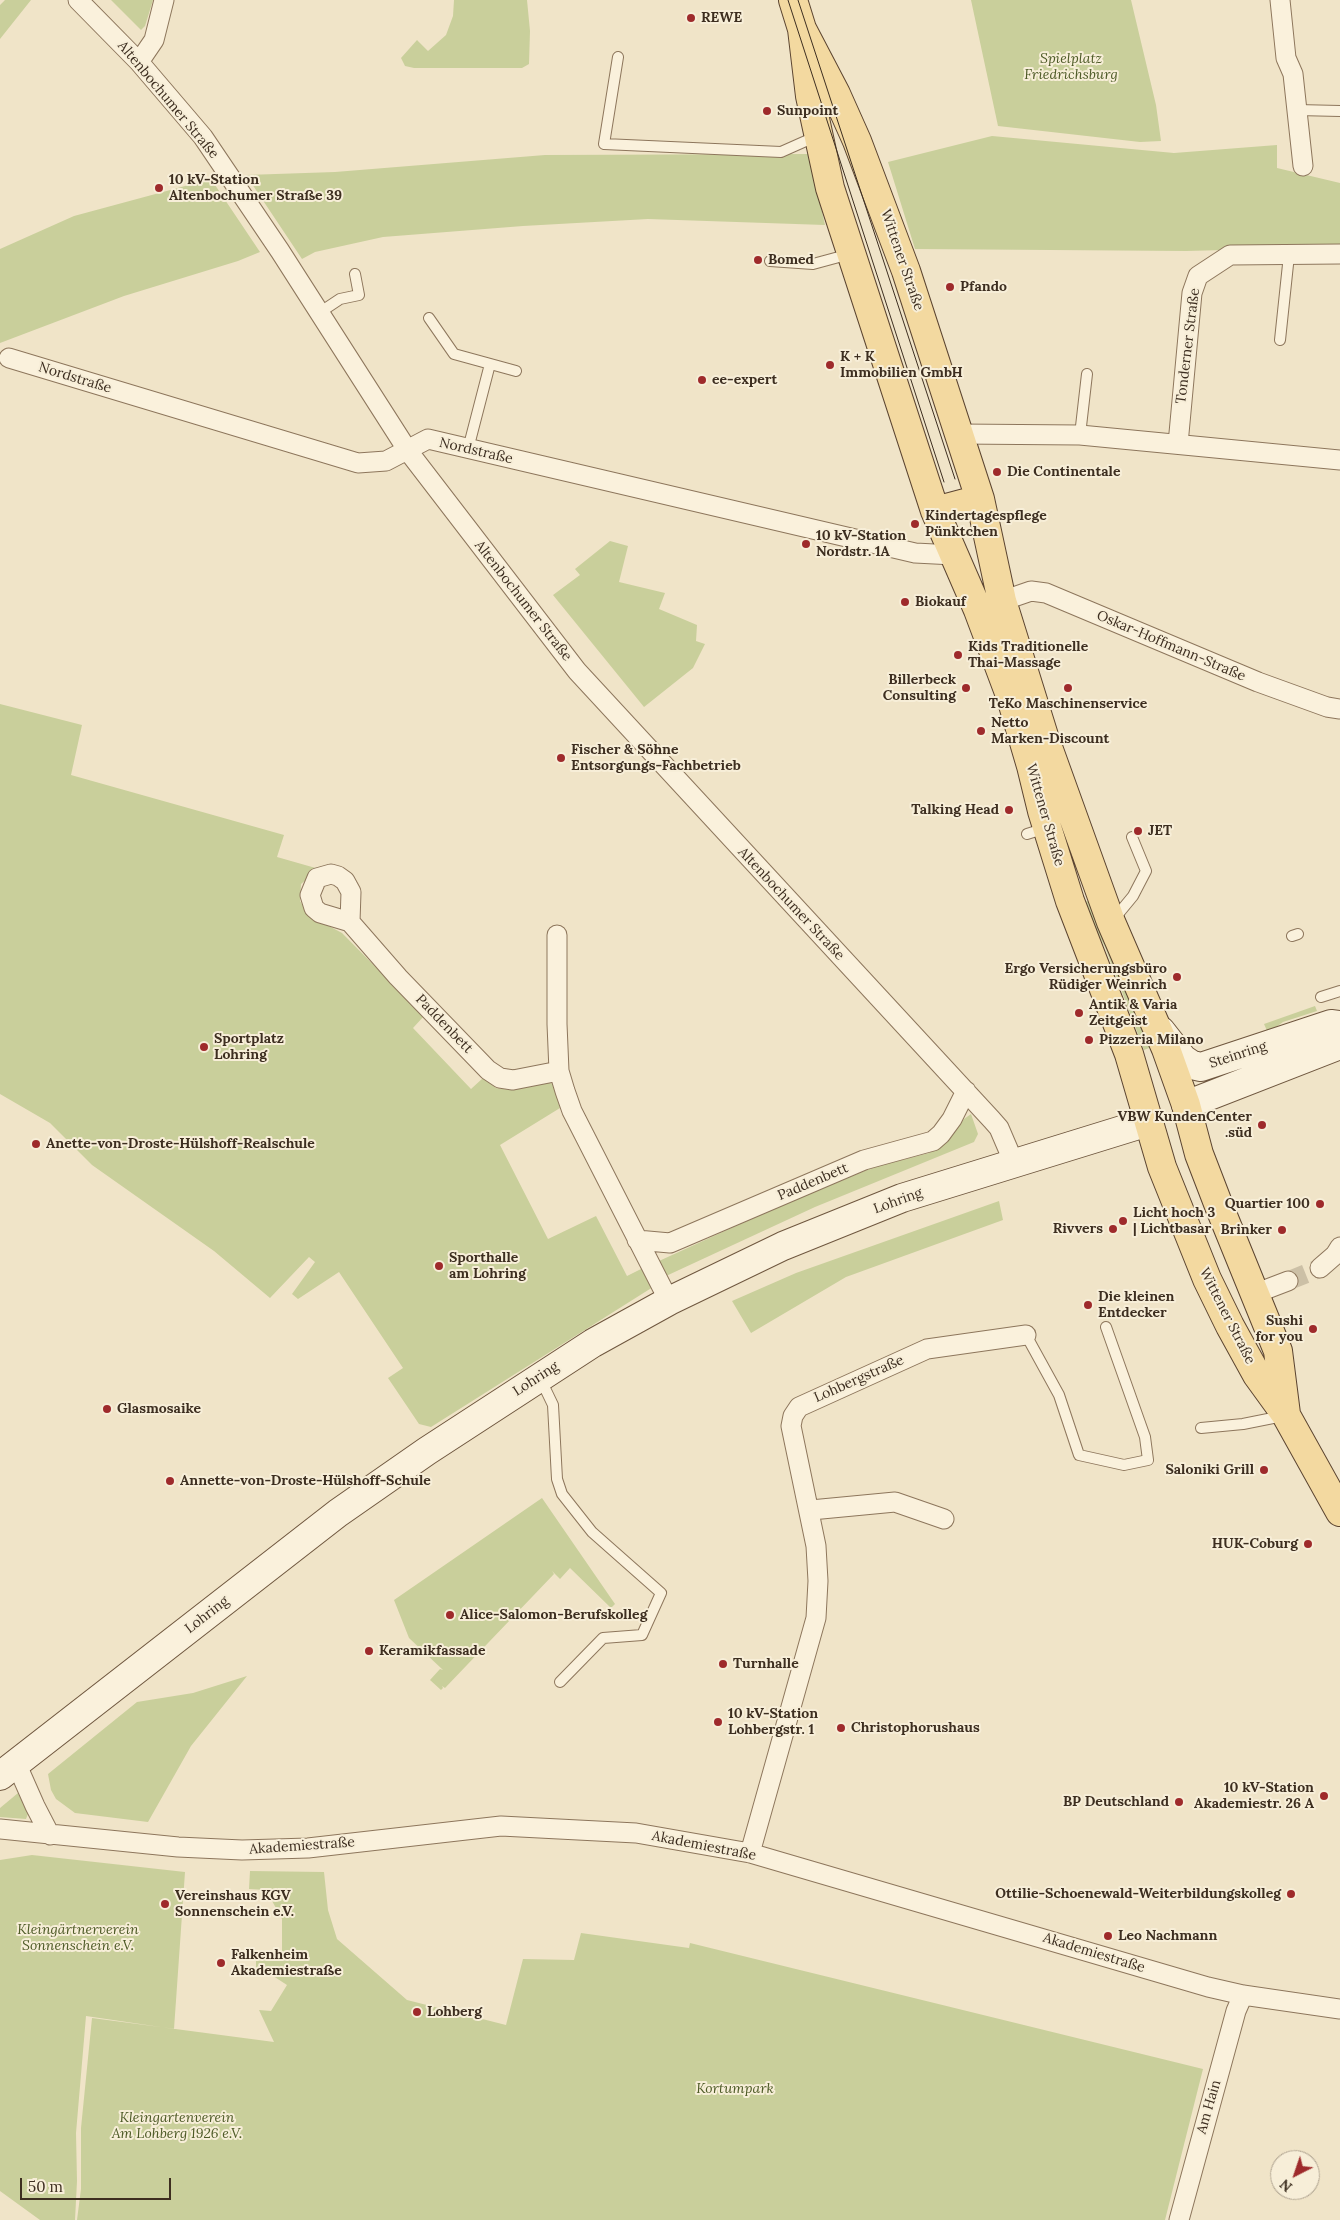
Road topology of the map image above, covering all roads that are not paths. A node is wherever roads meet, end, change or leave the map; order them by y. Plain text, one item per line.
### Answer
1 (78, 0) edge
2 (164, 0) edge
3 (793, 0) edge
4 (1280, 0) edge
5 (802, 29) junction
6 (618, 57) dead end
7 (139, 62) junction
8 (1298, 110) junction
9 (1340, 111) edge
10 (818, 135) junction
11 (1303, 166) dead end
12 (851, 254) junction
13 (1340, 254) edge
14 (1290, 255) junction
15 (770, 262) dead end
16 (355, 274) dead end
17 (319, 313) junction
18 (429, 318) dead end
19 (1280, 340) dead end
20 (9, 358) dead end
21 (490, 364) junction
22 (516, 371) dead end
23 (1087, 374) dead end
24 (959, 434) junction
25 (1080, 435) junction
26 (1178, 444) junction
27 (468, 449) junction
28 (408, 451) junction
29 (1340, 460) edge
30 (980, 499) junction
31 (935, 511) junction
32 (954, 555) junction
33 (1002, 601) junction
34 (1340, 709) edge
35 (1132, 837) dead end
36 (350, 922) dead end
37 (1112, 922) junction
38 (557, 935) dead end
39 (1340, 991) edge
40 (1321, 997) dead end
41 (1154, 1021) junction
42 (1340, 1025) edge
43 (1340, 1045) edge
44 (560, 1071) junction
45 (966, 1091) junction
46 (1186, 1105) junction
47 (1148, 1122) junction
48 (1014, 1163) junction
49 (1179, 1210) junction
50 (637, 1240) junction
51 (1340, 1247) edge
52 (1320, 1268) tunnel mouth
53 (1288, 1281) tunnel mouth
54 (1254, 1294) junction
55 (669, 1301) junction
56 (1106, 1327) dead end
57 (1026, 1335) joint
58 (539, 1376) junction
59 (1286, 1415) junction
60 (1201, 1428) dead end
61 (811, 1510) junction
62 (1340, 1512) edge
63 (944, 1519) dead end
64 (560, 1682) dead end
65 (8, 1769) edge
66 (0, 1829) edge
67 (50, 1834) junction
68 (750, 1853) junction
69 (1244, 1995) junction
70 (1340, 2009) edge
71 (1179, 2220) edge

1 - 7 street, Altenbochumer Straße
2 - 7 street
3 - 5 main road, Wittener Straße
4 - 8 street
5 - 10 main road, Wittener Straße
5 - 24 main road, Wittener Straße
6 - 10 lane
7 - 17 street, Altenbochumer Straße
8 - 9 lane
8 - 11 street
10 - 12 main road, Wittener Straße
12 - 15 lane
12 - 31 main road, Wittener Straße
13 - 14 street, Tonderner Straße
14 - 19 lane
14 - 26 street, Tonderner Straße
16 - 17 lane
17 - 28 street, Altenbochumer Straße
18 - 21 lane
20 - 28 street, Nordstraße
21 - 22 lane
21 - 27 lane
23 - 25 lane
24 - 25 street
24 - 30 main road, Wittener Straße
25 - 26 street
26 - 29 street
27 - 28 street, Nordstraße
27 - 32 street, Nordstraße
28 - 45 street, Altenbochumer Straße
30 - 31 main road
30 - 33 main road, Wittener Straße
31 - 32 main road, Wittener Straße
32 - 47 main road, Wittener Straße
33 - 34 street, Oskar-Hoffmann-Straße
33 - 37 main road, Wittener Straße
35 - 37 lane
36 - 44 street, Paddenbett
37 - 41 main road, Wittener Straße
38 - 44 street
39 - 40 lane
41 - 42 street, Steinring
41 - 46 main road, Wittener Straße
43 - 46 street, Steinring
44 - 50 street
45 - 48 street, Altenbochumer Straße
45 - 50 street, Paddenbett
46 - 47 main road
46 - 54 main road, Wittener Straße
47 - 48 street, Lohring
47 - 49 main road, Wittener Straße
48 - 55 street, Lohring
49 - 54 main road, Wittener Straße
49 - 59 main road, Wittener Straße
50 - 55 street
51 - 52 street
53 - 54 street
54 - 59 main road, Wittener Straße
55 - 58 street, Lohring
56 - 57 lane
57 - 61 street, Lohbergstraße
58 - 64 lane
58 - 65 street, Lohring
59 - 60 lane
59 - 62 main road, Wittener Straße
61 - 63 street
61 - 68 street, Lohbergstraße
65 - 67 street
66 - 67 street, Akademiestraße
67 - 68 street, Akademiestraße
68 - 69 street, Akademiestraße
69 - 70 street, Akademiestraße
69 - 71 street, Am Hain

